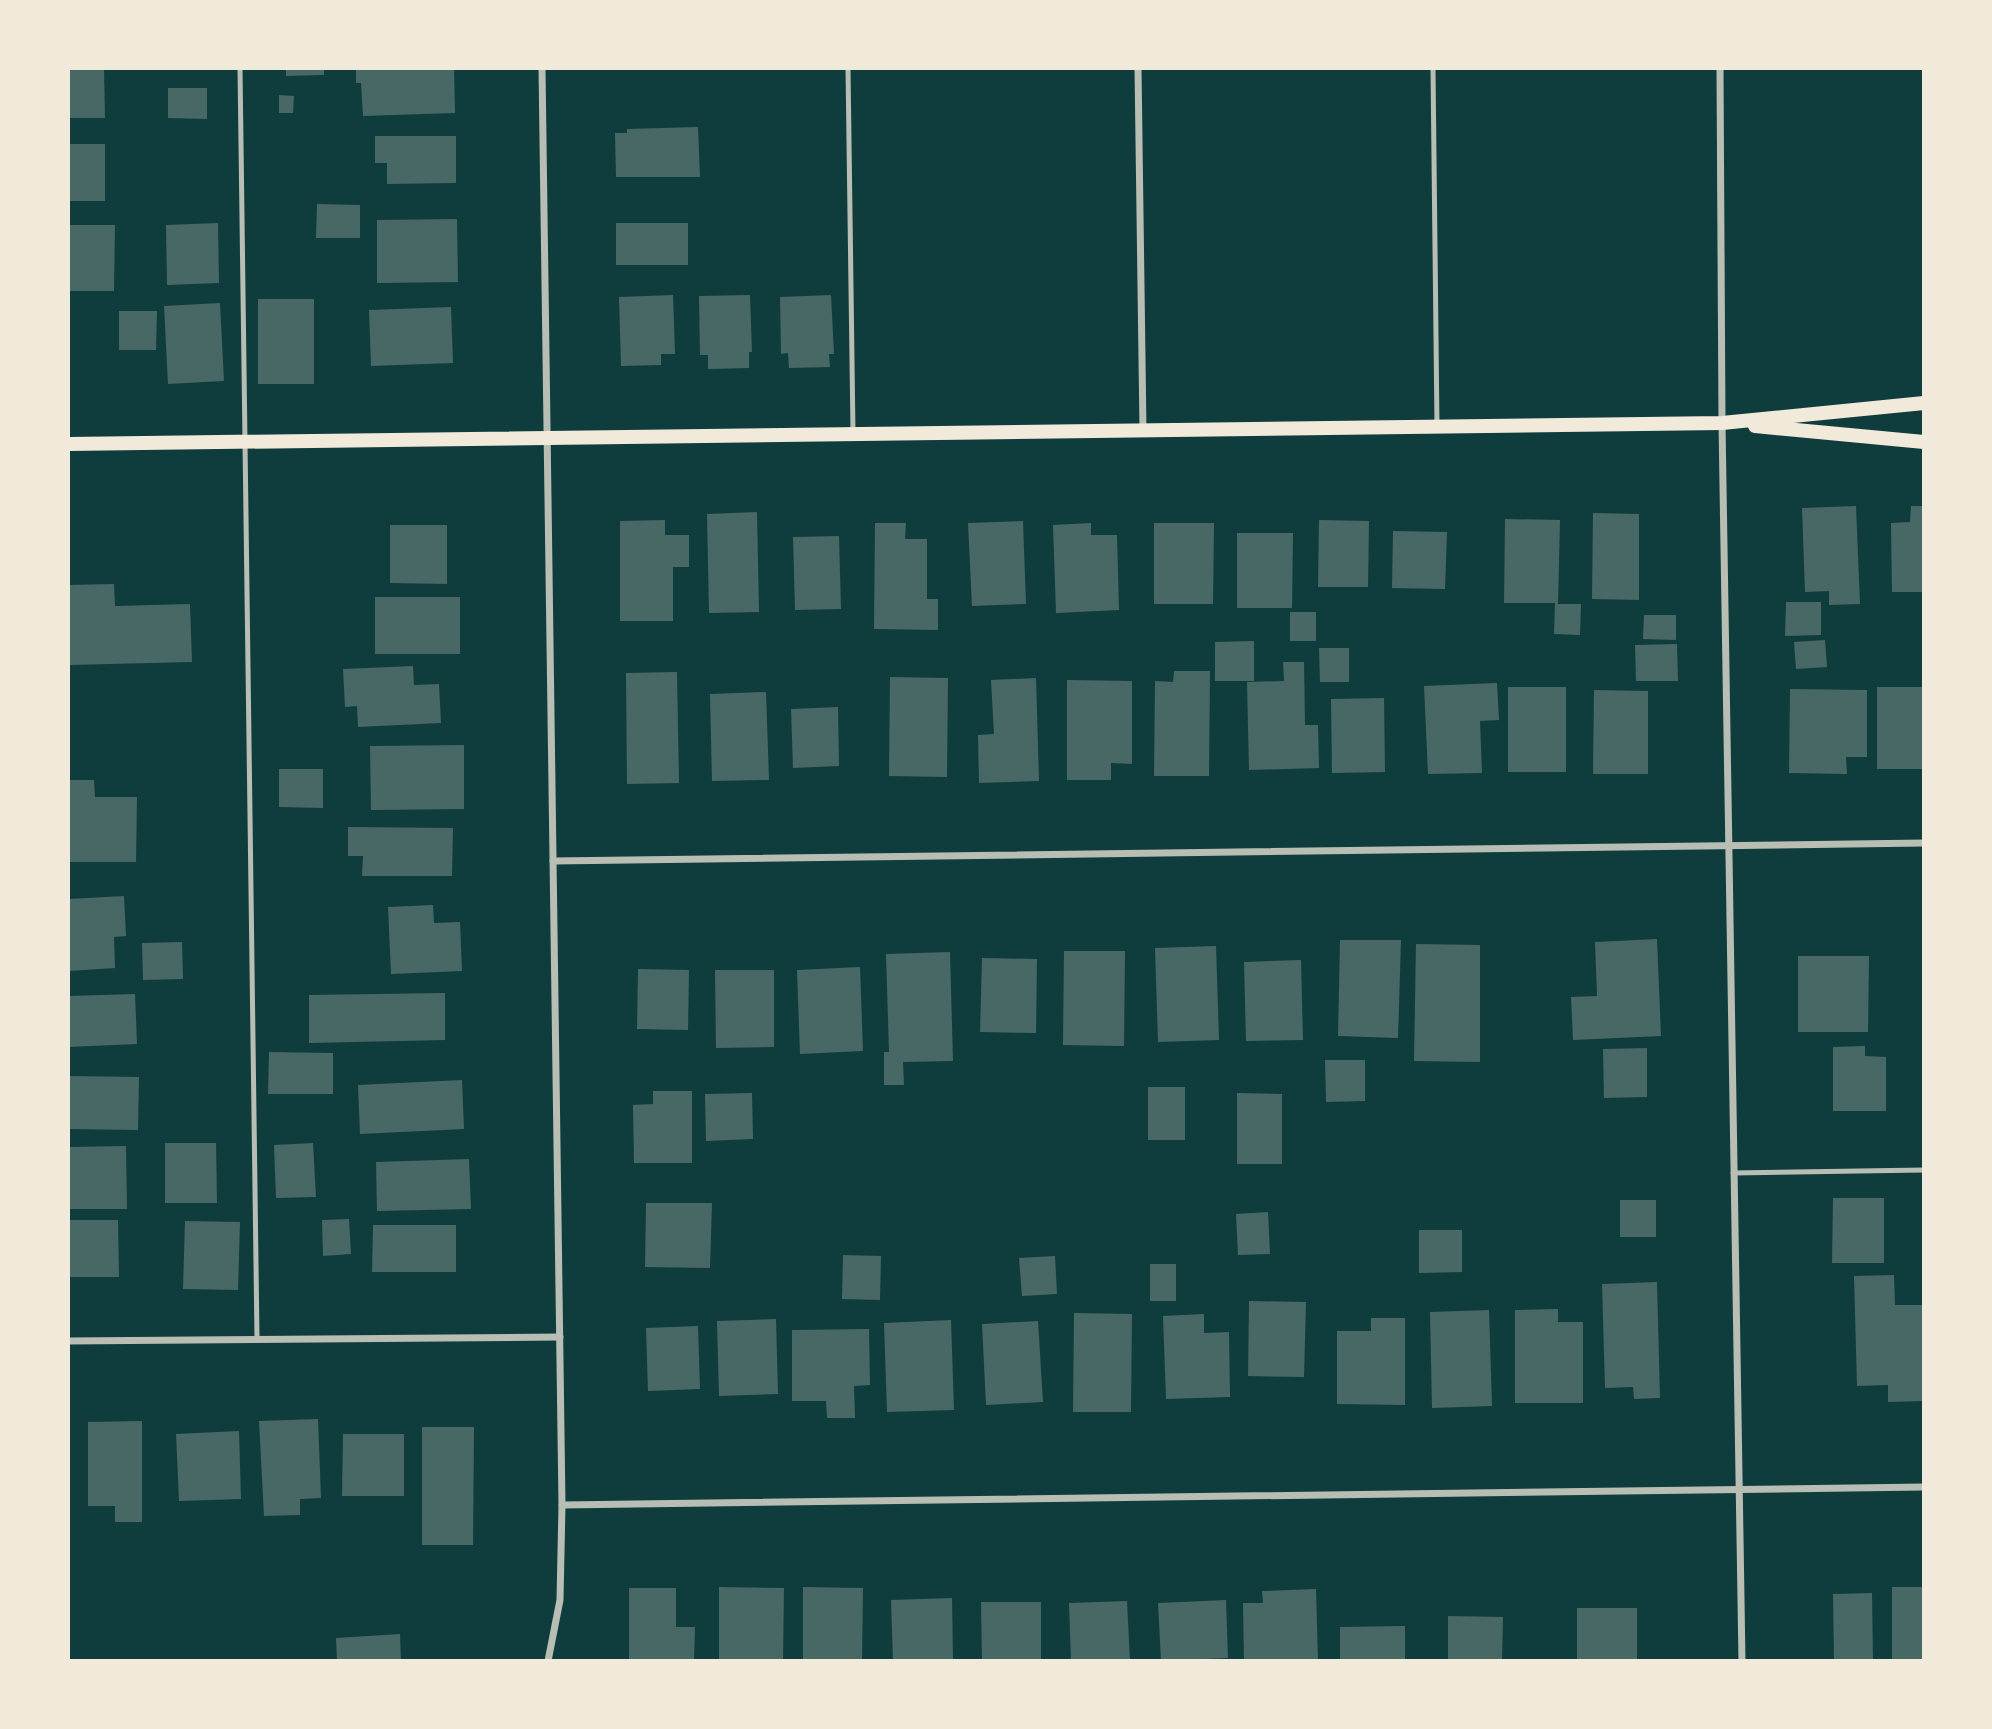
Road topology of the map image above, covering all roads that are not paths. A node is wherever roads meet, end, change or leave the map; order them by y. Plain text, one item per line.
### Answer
1 (240, 68) edge
2 (542, 68) edge
3 (848, 68) edge
4 (1138, 68) edge
5 (1433, 68) edge
6 (1720, 68) edge
7 (1924, 403) edge
8 (1722, 424) junction
9 (1437, 428) junction
10 (1143, 432) junction
11 (853, 435) junction
12 (547, 438) junction
13 (244, 442) junction
14 (1924, 442) edge
15 (68, 444) edge
16 (1924, 843) edge
17 (1728, 845) junction
18 (553, 861) junction
19 (1924, 1170) edge
20 (1733, 1173) junction
21 (560, 1337) junction
22 (257, 1339) junction
23 (68, 1341) edge
24 (1924, 1487) edge
25 (1739, 1489) junction
26 (562, 1505) junction
27 (548, 1661) edge
28 (1742, 1661) edge

1 - 13 lane
2 - 12 street
3 - 11 lane
4 - 10 street
5 - 9 lane
6 - 8 street
7 - 8 main road
8 - 9 main road
8 - 14 main road
8 - 17 street
9 - 10 main road
10 - 11 main road
11 - 12 main road
12 - 13 main road
12 - 18 street
13 - 15 main road
13 - 22 lane
16 - 17 street
17 - 18 street
17 - 20 street
18 - 21 street
19 - 20 lane
20 - 25 street
21 - 22 street
21 - 26 street
22 - 23 street
24 - 25 street
25 - 26 street
25 - 28 street
26 - 27 street

